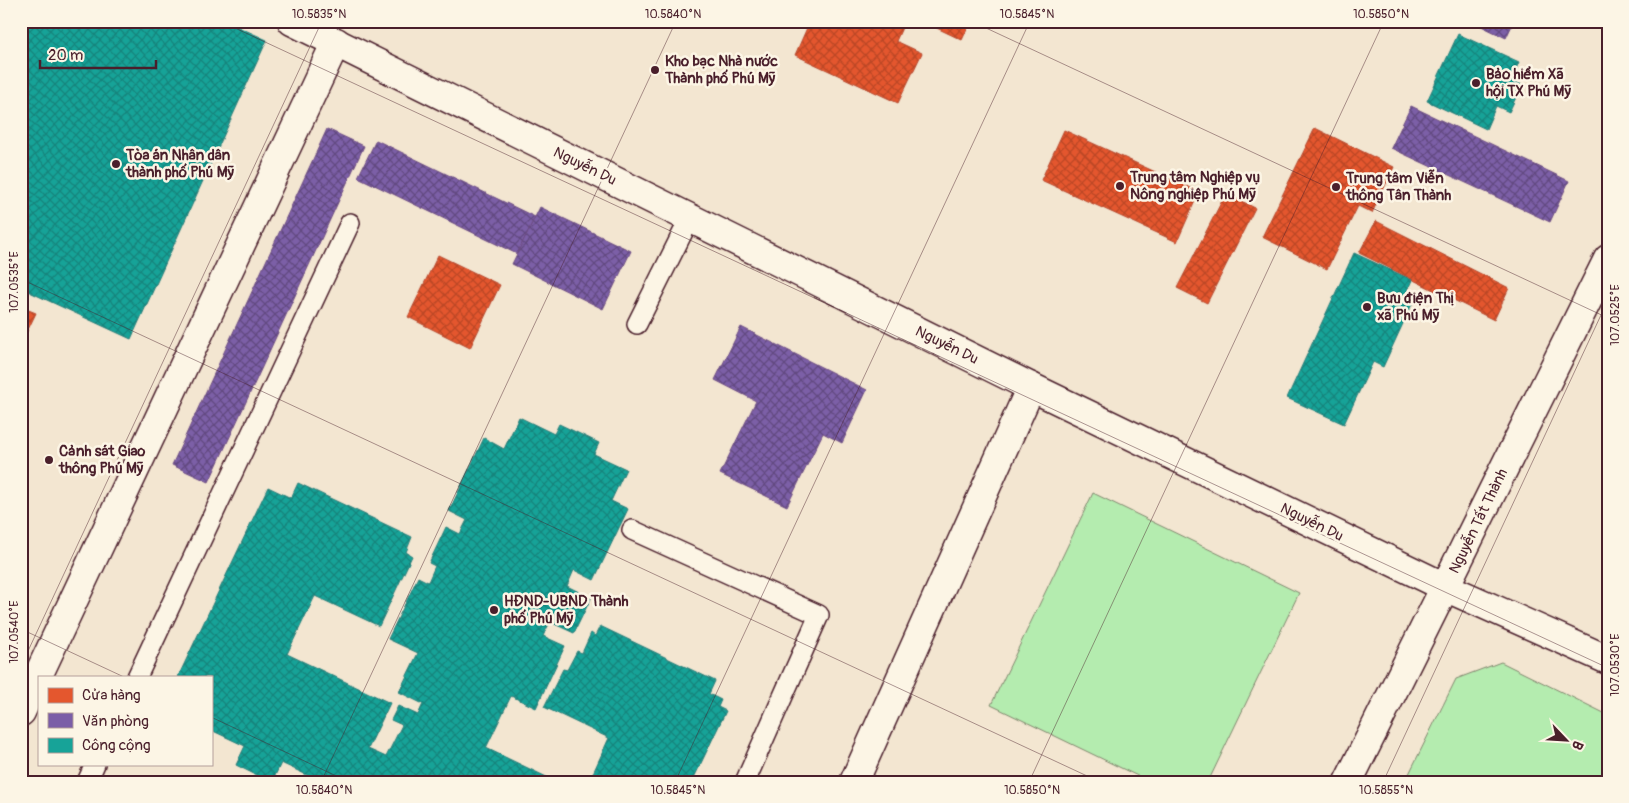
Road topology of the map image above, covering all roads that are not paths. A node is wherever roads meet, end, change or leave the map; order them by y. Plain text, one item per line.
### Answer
1 (292, 21) edge
2 (336, 42) junction
3 (690, 218) junction
4 (350, 223) dead end
5 (1608, 259) edge
6 (638, 324) dead end
7 (1031, 387) junction
8 (632, 530) dead end
9 (1445, 587) junction
10 (1608, 660) edge
11 (137, 676) edge
12 (21, 712) edge
13 (94, 766) edge
14 (87, 782) edge
15 (746, 782) edge
16 (854, 782) edge
17 (1348, 782) edge

1 - 2 street, Nguyễn Du
2 - 3 street, Nguyễn Du
2 - 12 street
3 - 6 lane
3 - 7 street, Nguyễn Du
4 - 11 lane
5 - 9 street, Nguyễn Tất Thành
7 - 9 street, Nguyễn Du
7 - 16 street
8 - 15 lane
9 - 10 street, Nguyễn Du
9 - 17 street, Nguyễn Tất Thành
13 - 14 lane

